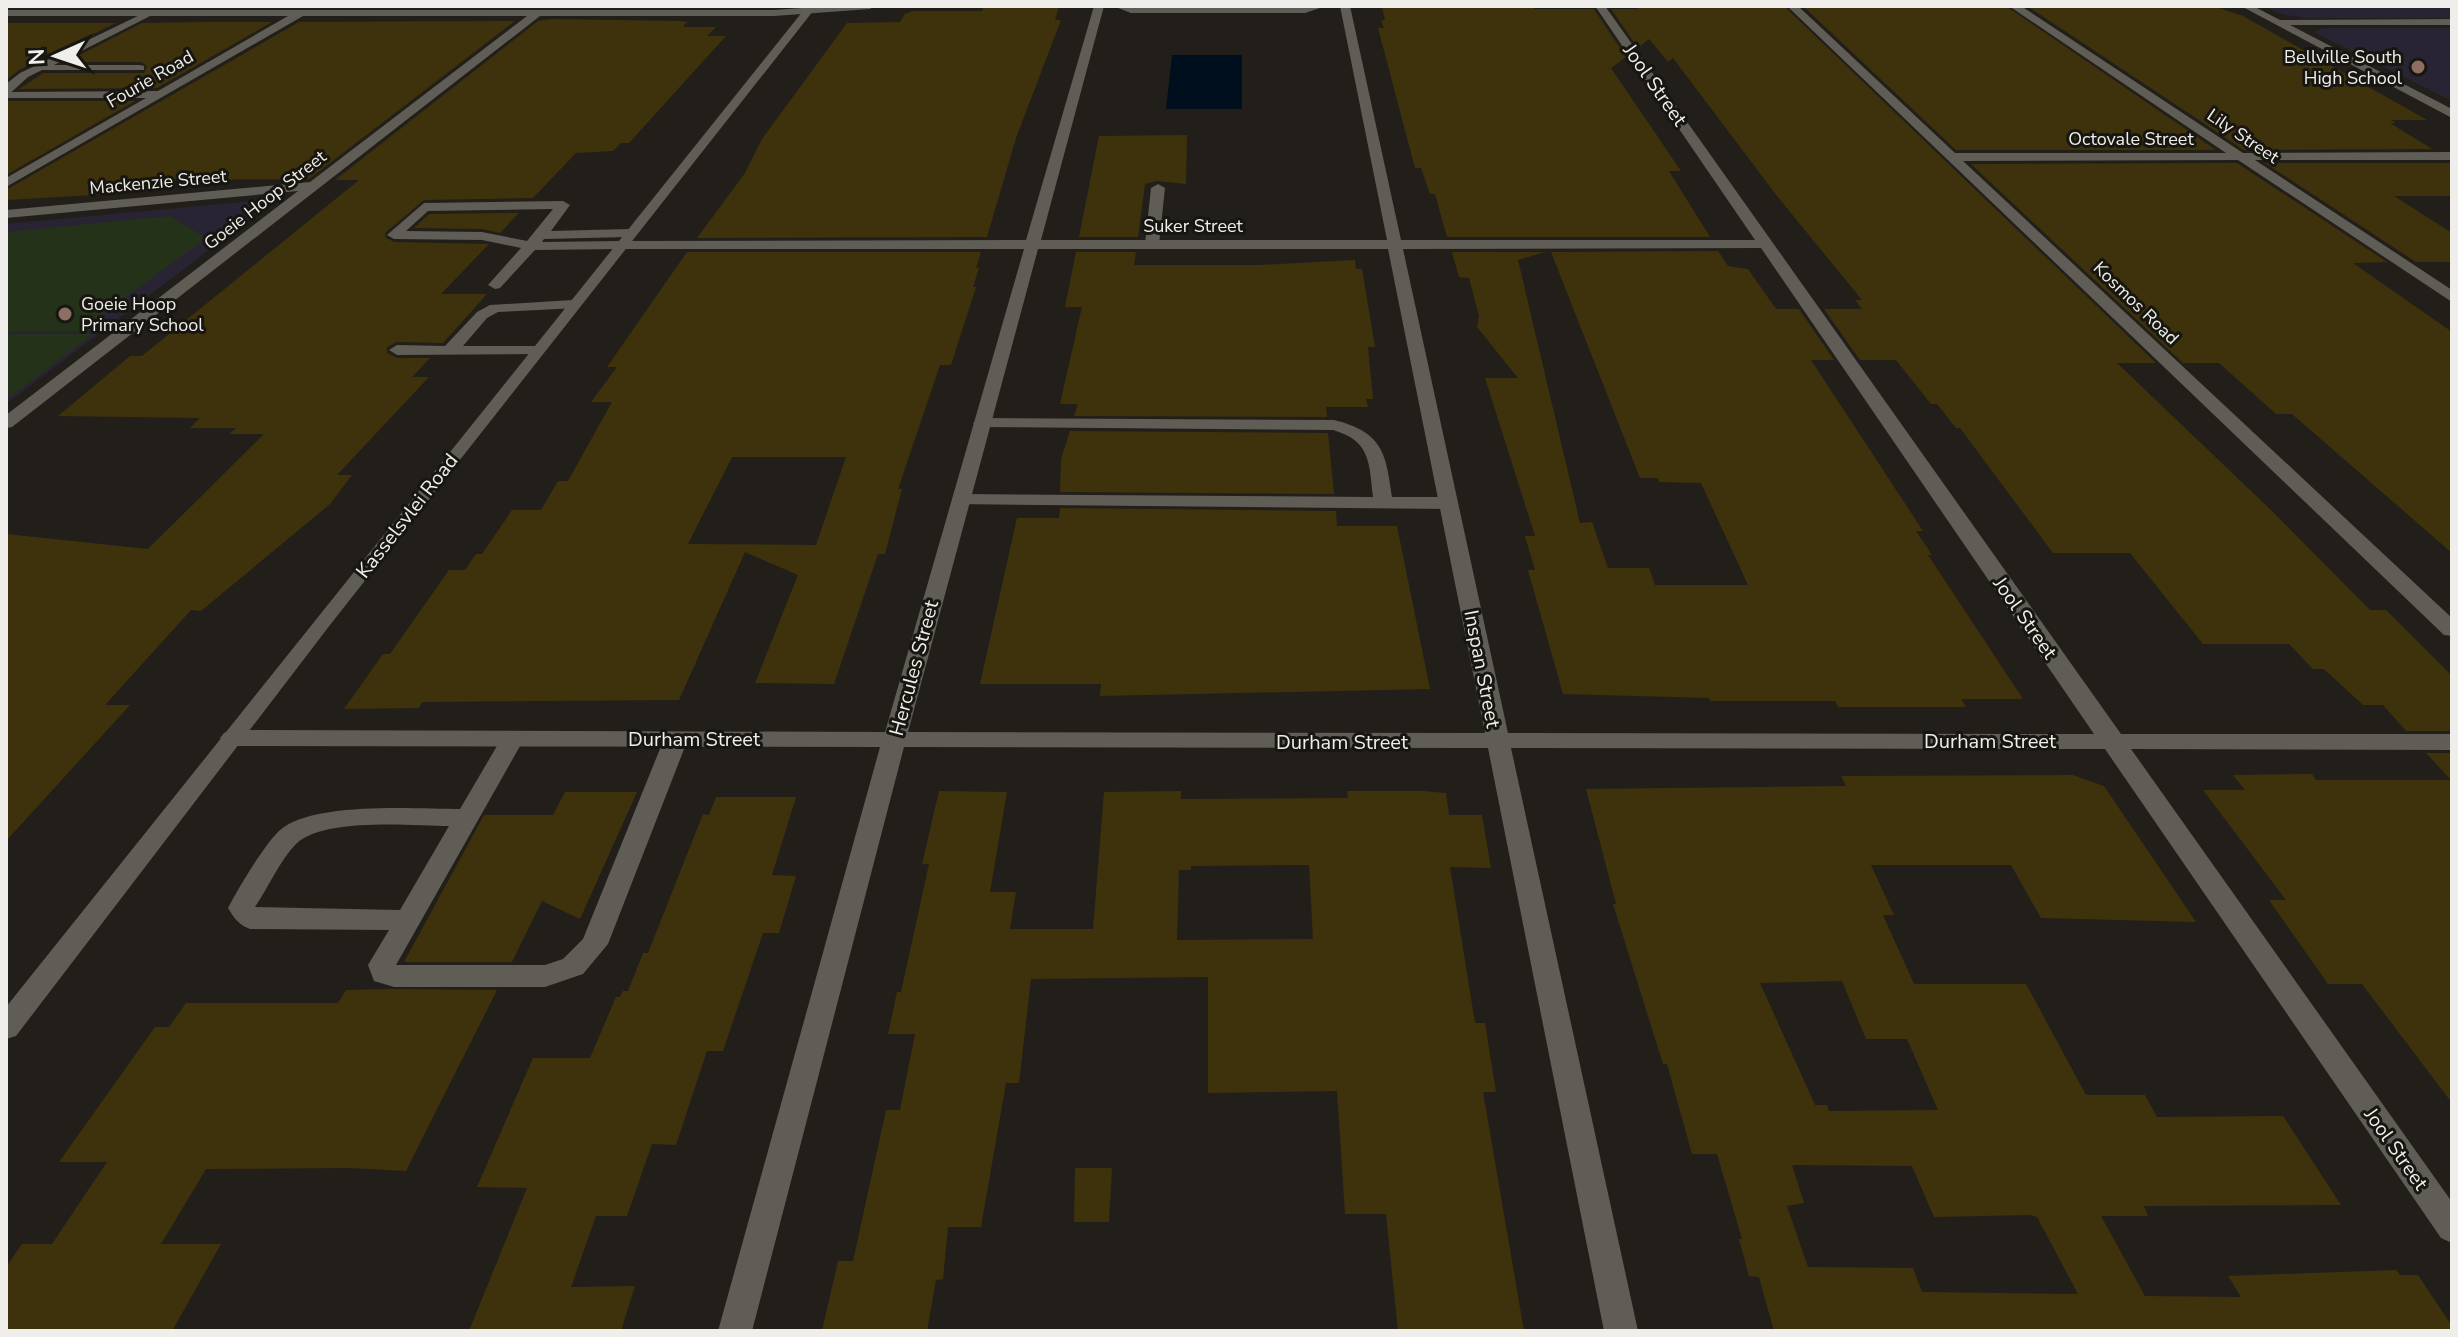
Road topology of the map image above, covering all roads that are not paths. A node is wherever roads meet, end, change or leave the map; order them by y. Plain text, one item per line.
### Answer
1 (313, 6) edge
2 (870, 6) edge
3 (1099, 6) edge
4 (1118, 6) edge
5 (1321, 6) edge
6 (1345, 6) edge
7 (1600, 6) edge
8 (1792, 6) edge
9 (2014, 6) edge
10 (2246, 6) edge
11 (810, 8) edge
12 (1214, 8) edge
13 (541, 10) edge
14 (6, 13) edge
15 (151, 13) junction
16 (301, 13) junction
17 (2276, 22) junction
18 (2452, 22) edge
19 (40, 68) junction
20 (140, 68) dead end
21 (161, 94) junction
22 (6, 95) edge
23 (2452, 114) edge
24 (2452, 156) edge
25 (1954, 157) junction
26 (2243, 157) junction
27 (6, 183) edge
28 (313, 186) junction
29 (1158, 188) dead end
30 (6, 214) edge
31 (625, 239) junction
32 (536, 240) junction
33 (1396, 243) junction
34 (1032, 244) junction
35 (1152, 244) junction
36 (1766, 244) junction
37 (495, 285) dead end
38 (2452, 297) edge
39 (573, 305) junction
40 (397, 350) dead end
41 (450, 350) junction
42 (537, 351) junction
43 (6, 423) edge
44 (982, 423) junction
45 (961, 500) junction
46 (1383, 502) junction
47 (1449, 503) junction
48 (2452, 630) edge
49 (232, 738) junction
50 (512, 739) junction
51 (676, 739) junction
52 (894, 740) junction
53 (2109, 740) junction
54 (1497, 742) junction
55 (2452, 742) edge
56 (468, 817) junction
57 (408, 920) junction
58 (6, 1028) edge
59 (2452, 1228) edge
60 (735, 1331) edge
61 (1621, 1331) edge

1 - 16 street, Fourie Road
2 - 11 street
3 - 34 street, Hercules Street
4 - 12 street
5 - 12 street
6 - 33 street, Inspan Street
7 - 36 street, Jool Street
8 - 25 street, Kosmos Road
9 - 26 street, Lily Street
10 - 17 street
11 - 13 street
11 - 31 street, Kasselsvlei Road
13 - 16 street
13 - 28 street, Goeie Hoop Street
14 - 15 street
15 - 16 street
15 - 19 street
16 - 21 street, Fourie Road
17 - 18 street
17 - 23 street
19 - 20 street
19 - 22 street
21 - 22 street
21 - 27 street, Fourie Road
24 - 26 street, Octovale Street
25 - 26 street, Octovale Street
25 - 48 street, Kosmos Road
26 - 38 street, Lily Street
28 - 30 street, Mackenzie Street
28 - 43 street, Goeie Hoop Street
29 - 35 street
31 - 32 street, Suker Street
31 - 34 street, Suker Street
31 - 39 street, Kasselsvlei Road
32 - 32 street
32 - 37 street
33 - 35 street, Suker Street
33 - 36 street, Suker Street
33 - 47 street, Inspan Street
34 - 35 street, Suker Street
34 - 44 street, Hercules Street
36 - 53 street, Jool Street
39 - 41 street
39 - 42 street, Kasselsvlei Road
40 - 41 street
41 - 42 street
42 - 49 street, Kasselsvlei Road
44 - 45 street, Hercules Street
44 - 46 street
45 - 46 street
45 - 52 street, Hercules Street
46 - 47 street
47 - 54 street, Inspan Street
49 - 50 street, Durham Street
49 - 58 street, Kasselsvlei Road
50 - 51 street, Durham Street
50 - 56 street
51 - 52 street, Durham Street
51 - 57 street
52 - 54 street, Durham Street
52 - 60 street, Hercules Street
53 - 54 street, Durham Street
53 - 55 street, Durham Street
53 - 59 street, Jool Street
54 - 61 street, Inspan Street
56 - 57 street
56 - 57 street

